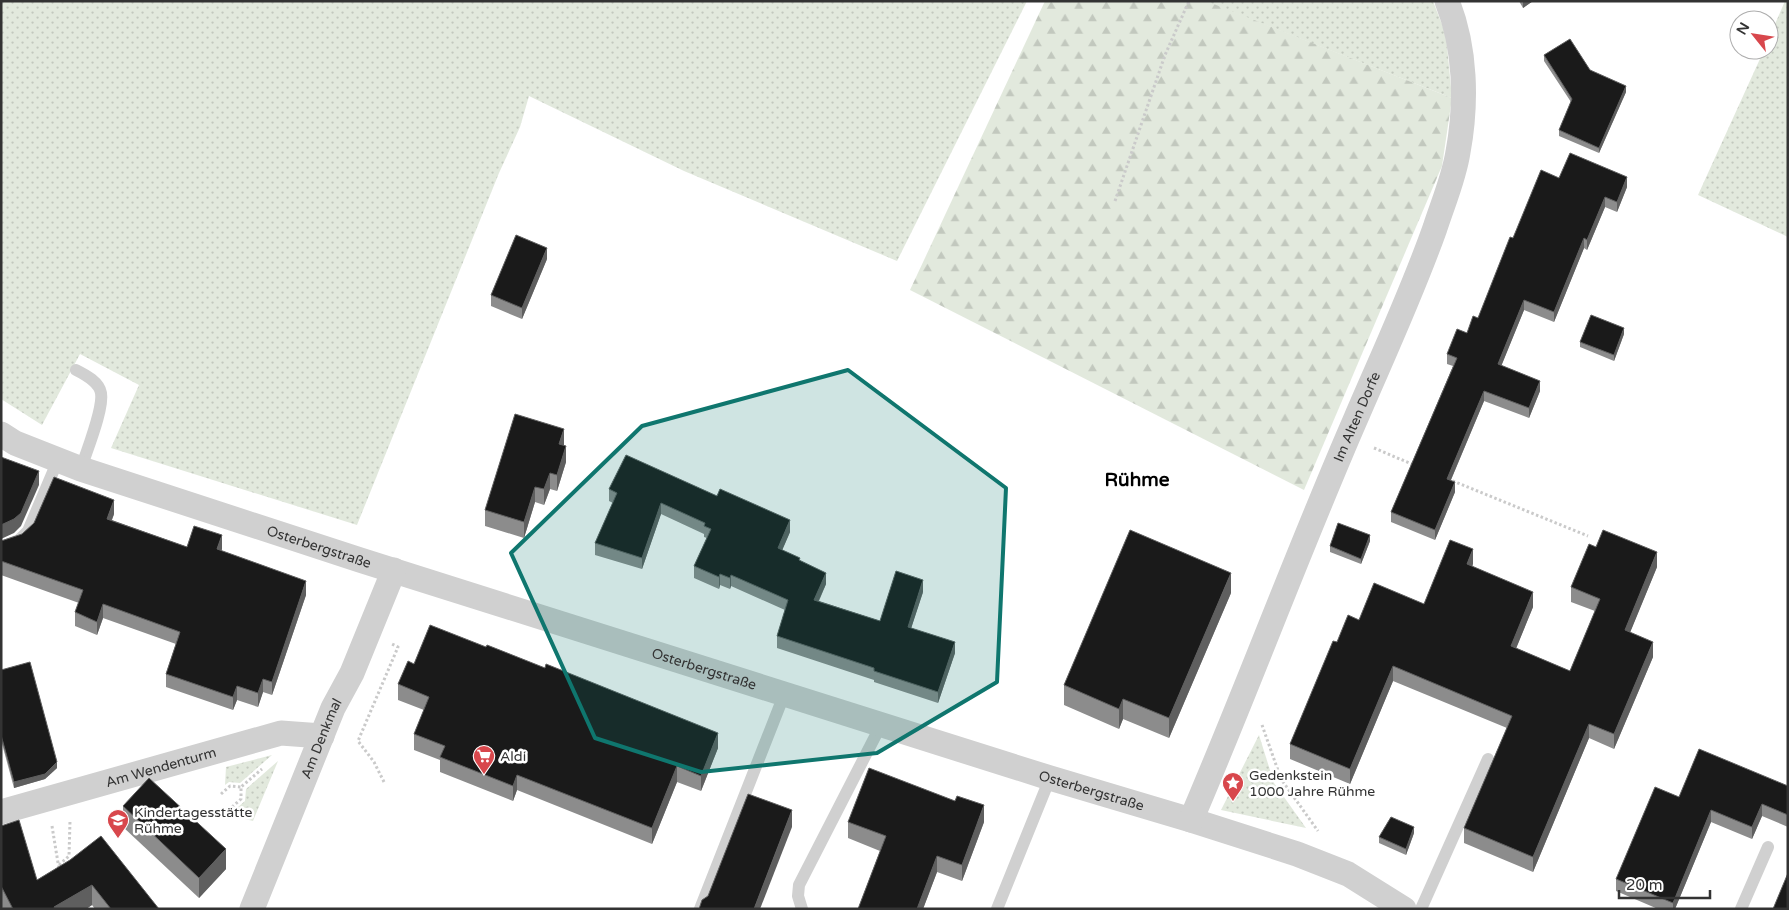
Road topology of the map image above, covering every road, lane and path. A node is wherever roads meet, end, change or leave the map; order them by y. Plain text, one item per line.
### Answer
1 (1189, 1) edge
2 (1447, 1) edge
3 (1116, 201) dead end
4 (76, 370) dead end
5 (1, 434) edge
6 (1348, 438) junction
7 (70, 465) junction
8 (1419, 467) edge
9 (1446, 478) edge
10 (1588, 536) dead end
11 (1, 547) edge
12 (394, 570) junction
13 (398, 647) dead end
14 (1248, 684) junction
15 (784, 695) junction
16 (881, 725) junction
17 (322, 736) junction
18 (1488, 759) dead end
19 (268, 764) dead end
20 (1050, 778) junction
21 (384, 782) dead end
22 (241, 787) junction
23 (221, 794) dead end
24 (232, 807) dead end
25 (1, 812) edge
26 (70, 817) dead end
27 (1191, 820) junction
28 (1323, 837) dead end
29 (1768, 847) dead end
30 (55, 848) dead end
31 (59, 866) junction
32 (60, 872) edge
33 (252, 909) edge
34 (700, 909) edge
35 (802, 909) edge
36 (997, 909) edge
37 (1404, 909) edge
38 (1420, 909) edge
39 (1741, 909) edge

1 - 3 path
2 - 6 street, Im Alten Dorfe
4 - 7 lane
5 - 7 street, Osterbergstraße
6 - 8 path
6 - 14 street, Im Alten Dorfe
7 - 11 lane
7 - 12 street, Osterbergstraße
9 - 10 path
12 - 15 street, Osterbergstraße
12 - 17 street, Am Denkmal
13 - 21 path
14 - 27 street, Im Alten Dorfe
14 - 28 path
15 - 16 street, Osterbergstraße
15 - 34 lane
16 - 20 street, Osterbergstraße
16 - 35 lane
17 - 25 street, Am Wendenturm
17 - 33 street, Am Denkmal
18 - 38 lane
19 - 22 path
20 - 27 street, Osterbergstraße
20 - 36 lane
22 - 23 path
22 - 24 path
26 - 31 path
27 - 37 street, Osterbergstraße
29 - 39 lane
30 - 31 path
31 - 32 path

